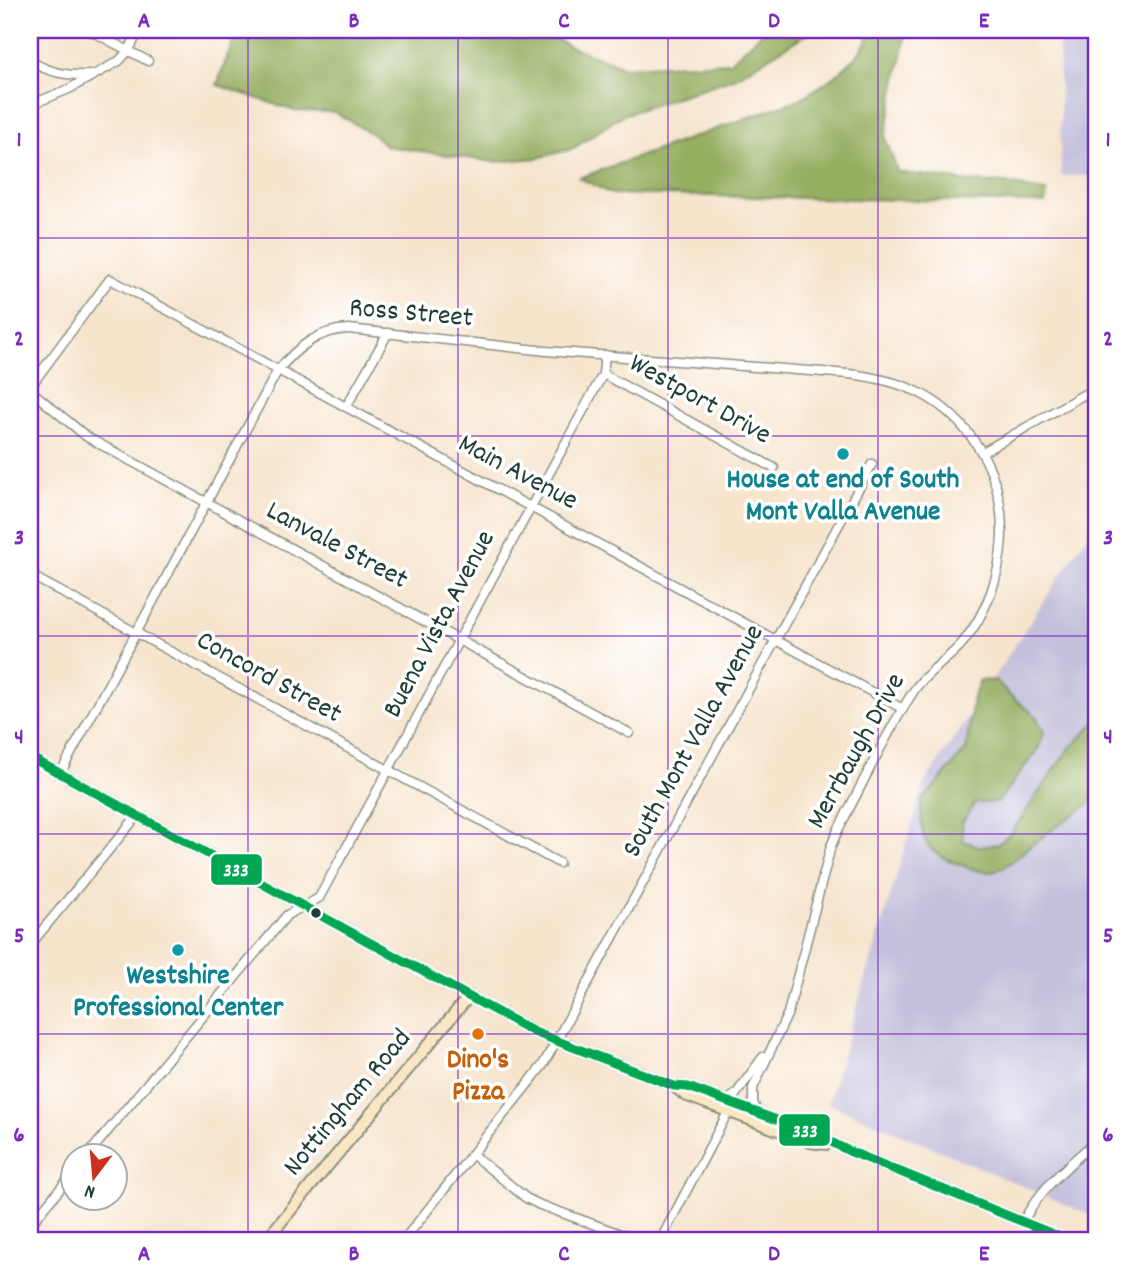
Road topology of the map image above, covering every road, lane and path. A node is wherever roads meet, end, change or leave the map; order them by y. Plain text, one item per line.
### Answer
1 (89, 30) edge
2 (139, 30) edge
3 (129, 50) junction
4 (30, 61) edge
5 (148, 61) dead end
6 (95, 74) junction
7 (30, 105) edge
8 (388, 333) junction
9 (605, 355) junction
10 (278, 370) junction
11 (603, 374) junction
12 (1097, 387) edge
13 (30, 388) edge
14 (346, 407) junction
15 (983, 453) junction
16 (872, 464) dead end
17 (774, 468) dead end
18 (207, 503) junction
19 (531, 507) junction
20 (30, 575) edge
21 (136, 633) junction
22 (459, 639) junction
23 (776, 640) junction
24 (903, 709) junction
25 (629, 733) dead end
26 (30, 757) edge
27 (388, 770) junction
28 (60, 774) junction
29 (137, 816) junction
30 (559, 863) dead end
31 (302, 906) junction
32 (30, 945) edge
33 (469, 996) junction
34 (557, 1041) junction
35 (770, 1050) junction
36 (727, 1107) junction
37 (757, 1112) junction
38 (1097, 1140) edge
39 (99, 1142) edge
40 (838, 1146) junction
41 (473, 1155) junction
42 (60, 1189) edge
43 (1023, 1222) junction
44 (30, 1226) edge
45 (265, 1241) edge
46 (403, 1241) edge
47 (640, 1241) edge
48 (660, 1241) edge
49 (1070, 1241) edge

1 - 3 street
2 - 3 street
3 - 5 street
3 - 6 street
4 - 6 street
6 - 7 street
8 - 9 street, Ross Street
8 - 10 street, Ross Street
8 - 14 street
9 - 11 street, Buena Vista Avenue
9 - 15 street, Ross Street
10 - 13 street, Main Avenue
10 - 14 street, Main Avenue
10 - 18 street, Ross Street
11 - 17 street, Westport Drive
11 - 19 street, Buena Vista Avenue
12 - 15 street
13 - 18 street, Lanvale Street
14 - 19 street, Main Avenue
15 - 24 street, Merrbaugh Drive
16 - 23 street, South Mont Valla Avenue
18 - 21 street, Ross Street
18 - 22 street, Lanvale Street
19 - 22 street, Buena Vista Avenue
19 - 23 street, Main Avenue
20 - 21 street, Concord Street
21 - 27 street, Concord Street
21 - 28 street, Ross Street
22 - 25 street, Lanvale Street
22 - 27 street, Buena Vista Avenue
23 - 24 street, Main Avenue
23 - 34 street, South Mont Valla Avenue
24 - 35 street, Merrbaugh Drive
26 - 28 street
27 - 30 street, Concord Street
27 - 31 street, Buena Vista Avenue
28 - 29 street
29 - 31 street
29 - 32 street
31 - 33 street
31 - 39 street, Buena Vista Avenue
33 - 34 street
33 - 45 street, Nottingham Road
34 - 36 street
34 - 41 street, South Mont Valla Avenue
35 - 36 street, Merrbaugh Drive
35 - 37 street, Merrbaugh Drive
36 - 37 street
36 - 40 street
36 - 48 street, Merrbaugh Drive
37 - 40 street
38 - 43 street
40 - 43 street
41 - 46 street, South Mont Valla Avenue
41 - 47 street
42 - 44 street
43 - 49 street

